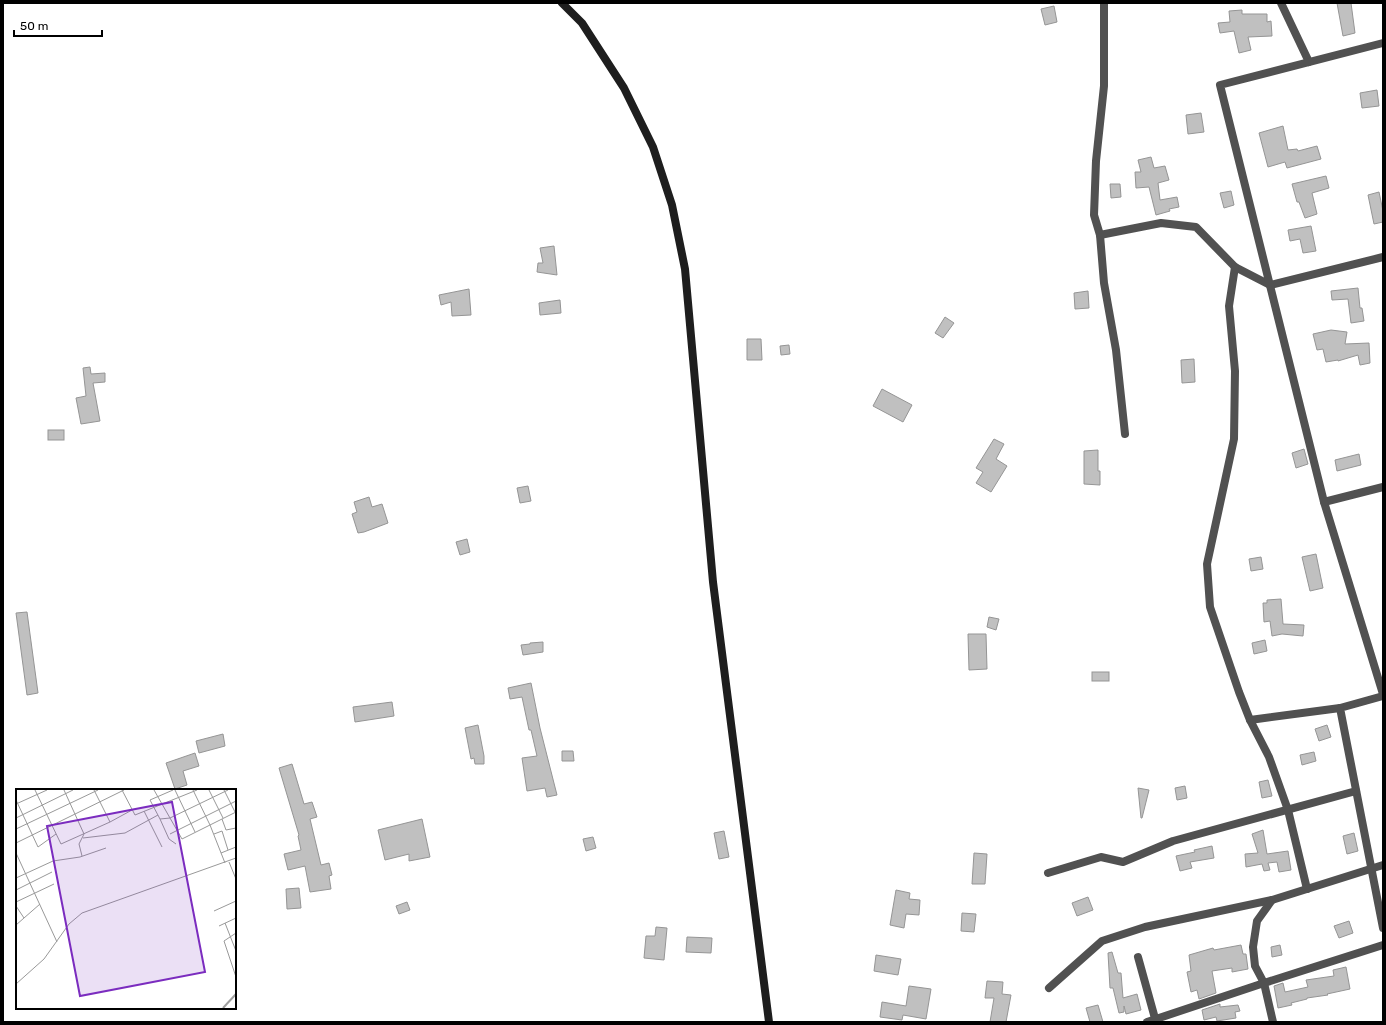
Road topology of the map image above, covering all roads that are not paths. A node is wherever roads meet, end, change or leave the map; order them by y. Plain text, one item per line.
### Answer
1 (562, 3) edge
2 (1104, 3) edge
3 (1281, 3) edge
4 (1383, 43) edge
5 (1309, 62) junction
6 (1100, 235) junction
7 (1383, 257) edge
8 (1235, 268) junction
9 (1270, 285) junction
10 (1126, 434) dead end
11 (1383, 487) edge
12 (1324, 502) junction
13 (1383, 695) edge
14 (1340, 708) junction
15 (1250, 720) junction
16 (1356, 791) junction
17 (1288, 810) junction
18 (1383, 865) edge
19 (1371, 869) junction
20 (1048, 873) dead end
21 (1307, 889) junction
22 (1272, 900) junction
23 (1383, 928) edge
24 (1383, 945) edge
25 (1138, 957) dead end
26 (1264, 983) junction
27 (1048, 988) dead end
28 (1156, 1021) edge
29 (769, 1022) edge
30 (1147, 1022) edge
31 (1273, 1022) edge

1 - 29 main road
2 - 6 street
3 - 5 street
4 - 5 street
5 - 9 street
6 - 8 street
6 - 10 street
7 - 9 street
8 - 9 street
8 - 15 street
9 - 12 street
11 - 12 street
12 - 13 street
13 - 14 street
14 - 15 street
14 - 16 street
15 - 17 street
16 - 17 street
16 - 19 street
17 - 20 street
17 - 21 street
18 - 19 street
19 - 21 street
19 - 23 street
21 - 22 street
22 - 26 street
22 - 27 street
24 - 26 street
25 - 28 street
26 - 28 street
26 - 31 street
28 - 30 street

